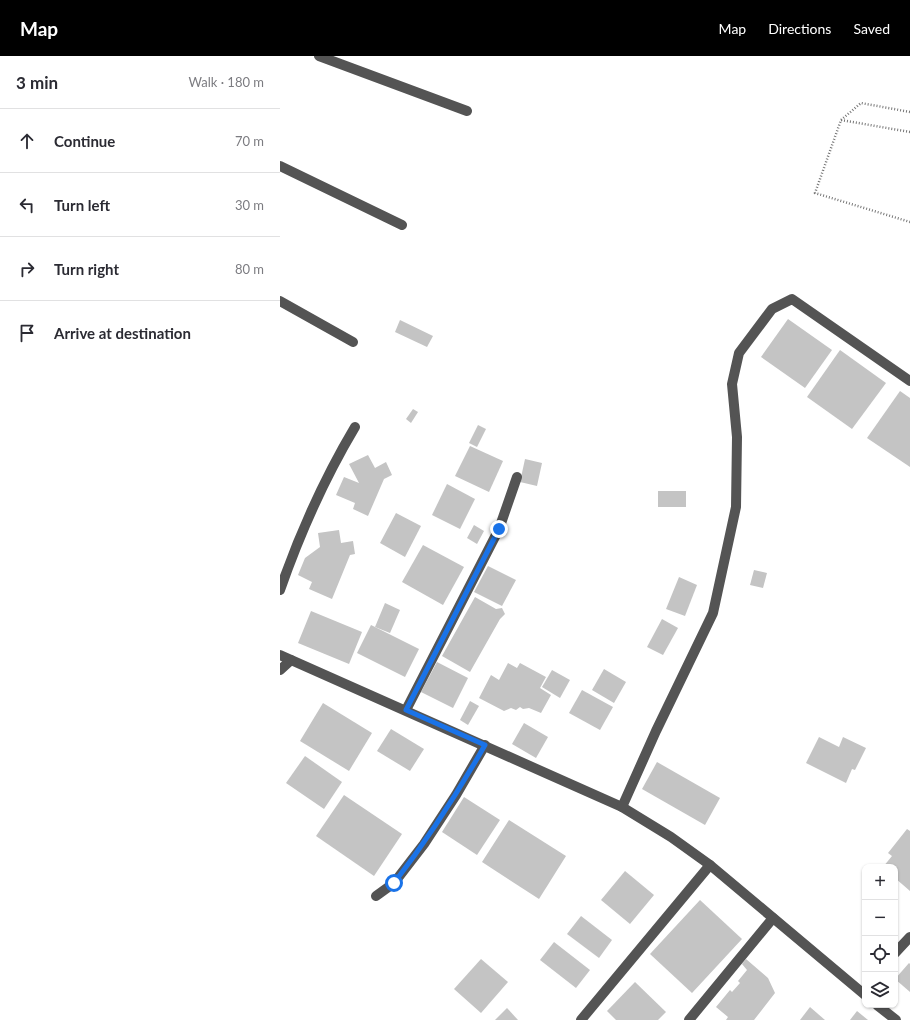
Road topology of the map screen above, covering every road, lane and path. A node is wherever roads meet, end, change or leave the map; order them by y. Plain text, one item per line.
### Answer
1 (319, 56) edge
2 (467, 111) dead end
3 (910, 112) edge
4 (841, 120) junction
5 (910, 132) edge
6 (280, 166) edge
7 (910, 222) edge
8 (402, 225) dead end
9 (280, 301) edge
10 (353, 342) dead end
11 (910, 381) edge
12 (355, 427) dead end
13 (517, 477) dead end
14 (280, 590) edge
15 (280, 655) edge
16 (291, 660) junction
17 (280, 670) edge
18 (406, 710) junction
19 (485, 745) junction
20 (622, 807) junction
21 (710, 865) junction
22 (376, 896) dead end
23 (773, 918) junction
24 (910, 937) edge
25 (898, 950) edge
26 (862, 990) edge
27 (881, 1008) edge
28 (581, 1020) edge
29 (689, 1020) edge
30 (896, 1020) edge

1 - 2 street
3 - 4 path
4 - 5 path
4 - 7 path
6 - 8 street
9 - 10 street
11 - 20 street
12 - 14 street
13 - 18 street
15 - 16 street
16 - 17 street
16 - 18 street
18 - 19 street
19 - 20 street
19 - 22 street
20 - 21 street
21 - 23 street
21 - 28 street
23 - 26 street
23 - 29 street
24 - 25 street
27 - 30 street

